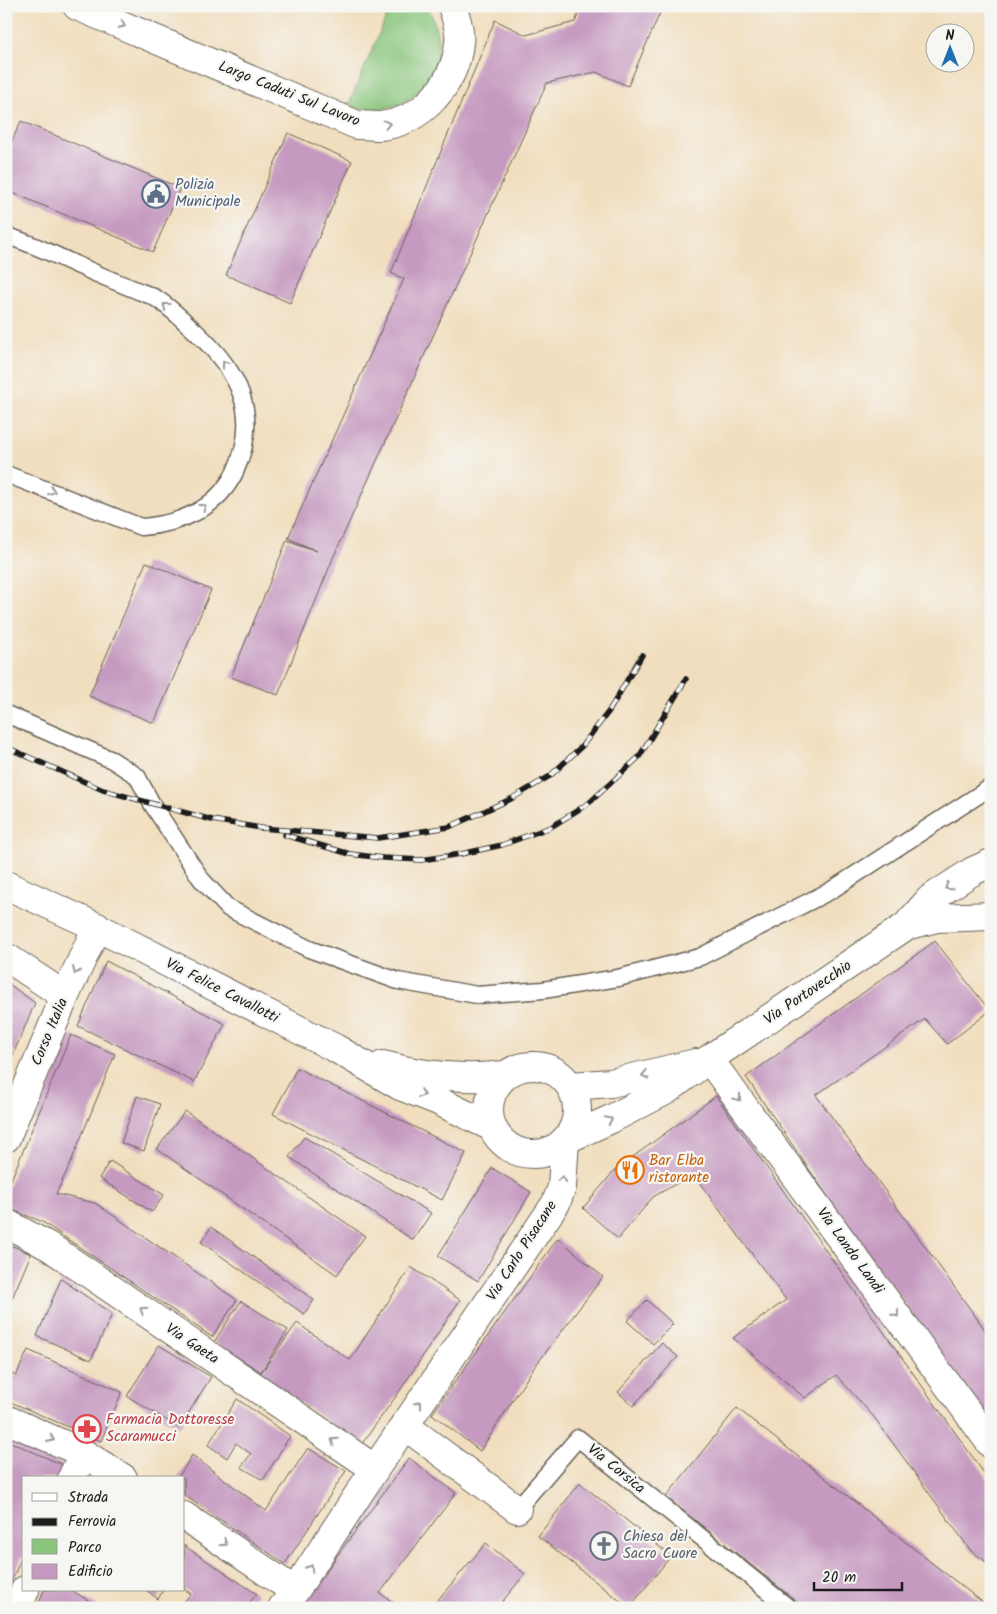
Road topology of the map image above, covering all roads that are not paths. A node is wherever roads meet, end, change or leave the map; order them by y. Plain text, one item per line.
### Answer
1 (77, 6) edge
2 (452, 6) edge
3 (6, 236) edge
4 (6, 474) edge
5 (6, 714) edge
6 (991, 787) edge
7 (991, 863) edge
8 (6, 885) edge
9 (991, 916) edge
10 (906, 926) junction
11 (96, 927) junction
12 (6, 957) edge
13 (65, 996) junction
14 (348, 1055) junction
15 (709, 1059) junction
16 (506, 1075) junction
17 (570, 1086) junction
18 (492, 1127) junction
19 (6, 1138) edge
20 (565, 1140) junction
21 (6, 1223) edge
22 (6, 1419) edge
23 (404, 1426) junction
24 (991, 1444) edge
25 (83, 1453) junction
26 (375, 1469) junction
27 (73, 1476) edge
28 (120, 1476) edge
29 (517, 1509) joint
30 (185, 1517) edge
31 (24, 1592) edge
32 (288, 1599) edge
33 (18, 1608) edge
34 (789, 1608) edge

1 -> 2 street, Largo Caduti Sul Lavoro
4 -> 3 lane
5 - 6 lane
7 -> 10 street, Via Portovecchio
8 - 11 street, Via Felice Cavallotti
9 - 10 street, Via Portovecchio
10 - 15 street, Via Portovecchio
11 -> 13 street, Corso Italia
11 - 14 street, Via Felice Cavallotti
12 - 13 street
13 - 19 street, Corso Italia
14 - 16 street, Via Felice Cavallotti
14 -> 18 street, Via Felice Cavallotti
15 -> 17 street
20 -> 15 street
15 -> 24 street, Via Lando Landi
16 - 17 street, Via Felice Cavallotti
16 - 18 street
17 - 20 street
18 - 20 street, Via Felice Cavallotti
23 -> 20 street, Via Carlo Pisacane
26 -> 21 street, Via Gaeta
22 -> 25 street
23 - 26 street, Via Carlo Pisacane
23 - 29 street, Via Corsica
25 - 27 street
25 - 28 street
32 -> 26 street, Via Carlo Pisacane
29 - 34 lane, Via Corsica
30 -> 32 street
31 - 33 street

